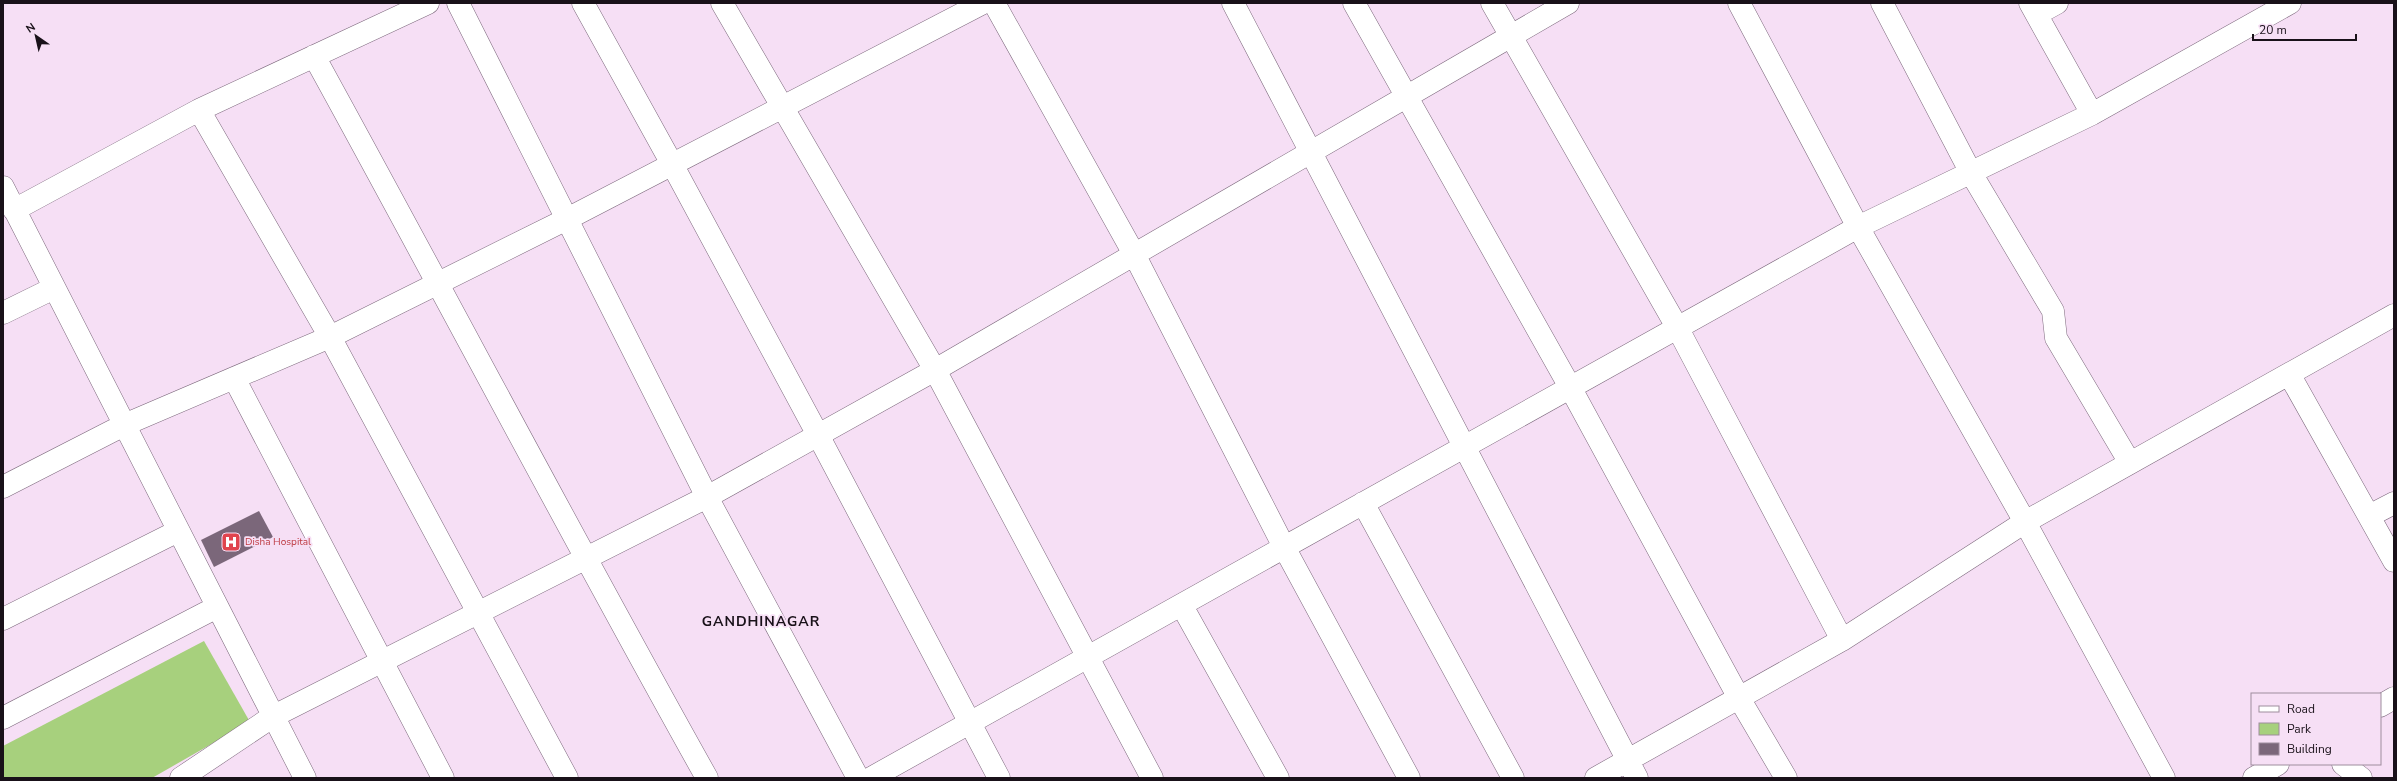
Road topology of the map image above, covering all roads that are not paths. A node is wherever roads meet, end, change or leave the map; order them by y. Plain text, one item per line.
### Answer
1 (428, 3) edge
2 (458, 3) edge
3 (583, 3) edge
4 (722, 3) edge
5 (983, 3) edge
6 (994, 3) edge
7 (1233, 3) edge
8 (1354, 3) edge
9 (1492, 3) edge
10 (1568, 3) edge
11 (1739, 3) edge
12 (1882, 3) edge
13 (2057, 3) edge
14 (2290, 3) edge
15 (2033, 9) edge
16 (1510, 37) junction
17 (314, 56) junction
18 (1406, 97) junction
19 (781, 106) junction
20 (199, 110) junction
21 (2092, 114) junction
22 (1311, 152) junction
23 (672, 164) junction
24 (1971, 173) junction
25 (3, 187) edge
26 (14, 210) junction
27 (567, 219) junction
28 (1858, 227) junction
29 (1134, 254) junction
30 (438, 283) junction
31 (54, 288) junction
32 (3, 313) edge
33 (2394, 315) edge
34 (1677, 327) junction
35 (330, 337) junction
36 (935, 370) junction
37 (2289, 374) junction
38 (234, 378) junction
39 (1570, 387) junction
40 (124, 424) junction
41 (818, 435) junction
42 (1464, 446) junction
43 (2130, 463) junction
44 (3, 487) edge
45 (707, 497) junction
46 (1363, 503) junction
47 (2394, 503) edge
48 (2369, 516) junction
49 (2025, 522) junction
50 (178, 531) junction
51 (1284, 547) junction
52 (584, 558) junction
53 (2394, 561) edge
54 (1182, 606) junction
55 (217, 607) junction
56 (478, 612) junction
57 (3, 619) edge
58 (1842, 640) junction
59 (1087, 656) junction
60 (383, 661) junction
61 (1739, 698) junction
62 (2394, 698) edge
63 (2381, 705) edge
64 (272, 717) junction
65 (3, 718) edge
66 (969, 723) junction
67 (2276, 765) edge
68 (2344, 765) edge
69 (1632, 770) edge
70 (181, 778) edge
71 (305, 778) edge
72 (443, 778) edge
73 (567, 778) edge
74 (707, 778) edge
75 (858, 778) edge
76 (872, 778) edge
77 (999, 778) edge
78 (1152, 778) edge
79 (1278, 778) edge
80 (1409, 778) edge
81 (1513, 778) edge
82 (1596, 778) edge
83 (1786, 778) edge
84 (2164, 778) edge
85 (2254, 778) edge
86 (2361, 778) edge

1 - 17 street
2 - 27 street
3 - 23 street
4 - 19 street
5 - 19 street
6 - 29 street
7 - 22 street
8 - 18 street
9 - 16 street
10 - 16 street
11 - 28 street
12 - 24 street
13 - 15 street
14 - 21 street
15 - 21 street
16 - 18 street
16 - 34 street
17 - 20 street
17 - 30 street
18 - 22 street
18 - 39 street
19 - 23 street
19 - 36 street
20 - 26 street
20 - 35 street
21 - 24 street
22 - 29 street
22 - 42 street
23 - 27 street
23 - 41 street
24 - 28 street
24 - 43 street
25 - 26 street
26 - 31 street
27 - 30 street
27 - 45 street
28 - 34 street
28 - 49 street
29 - 36 street
29 - 51 street
30 - 35 street
30 - 52 street
31 - 32 street
31 - 40 street
33 - 37 street
34 - 39 street
34 - 58 street
35 - 38 street
35 - 56 street
36 - 41 street
36 - 59 street
37 - 43 street
37 - 48 street
38 - 40 street
38 - 60 street
39 - 42 street
39 - 61 street
40 - 44 street
40 - 50 street
41 - 45 street
41 - 66 street
42 - 46 street
42 - 69 street
43 - 49 street
45 - 52 street
45 - 75 street
46 - 51 street
46 - 81 street
47 - 48 street
48 - 53 street
49 - 58 street
49 - 84 street
50 - 55 street
50 - 57 street
51 - 54 street
51 - 80 street
52 - 56 street
52 - 74 street
54 - 59 street
54 - 79 street
55 - 64 street
55 - 65 street
56 - 60 street
56 - 73 street
58 - 61 street
59 - 66 street
59 - 78 street
60 - 64 street
60 - 72 street
61 - 69 street
61 - 83 street
62 - 63 street
64 - 70 street
64 - 71 street
66 - 76 street
66 - 77 street
67 - 85 street
68 - 86 street
69 - 82 street

